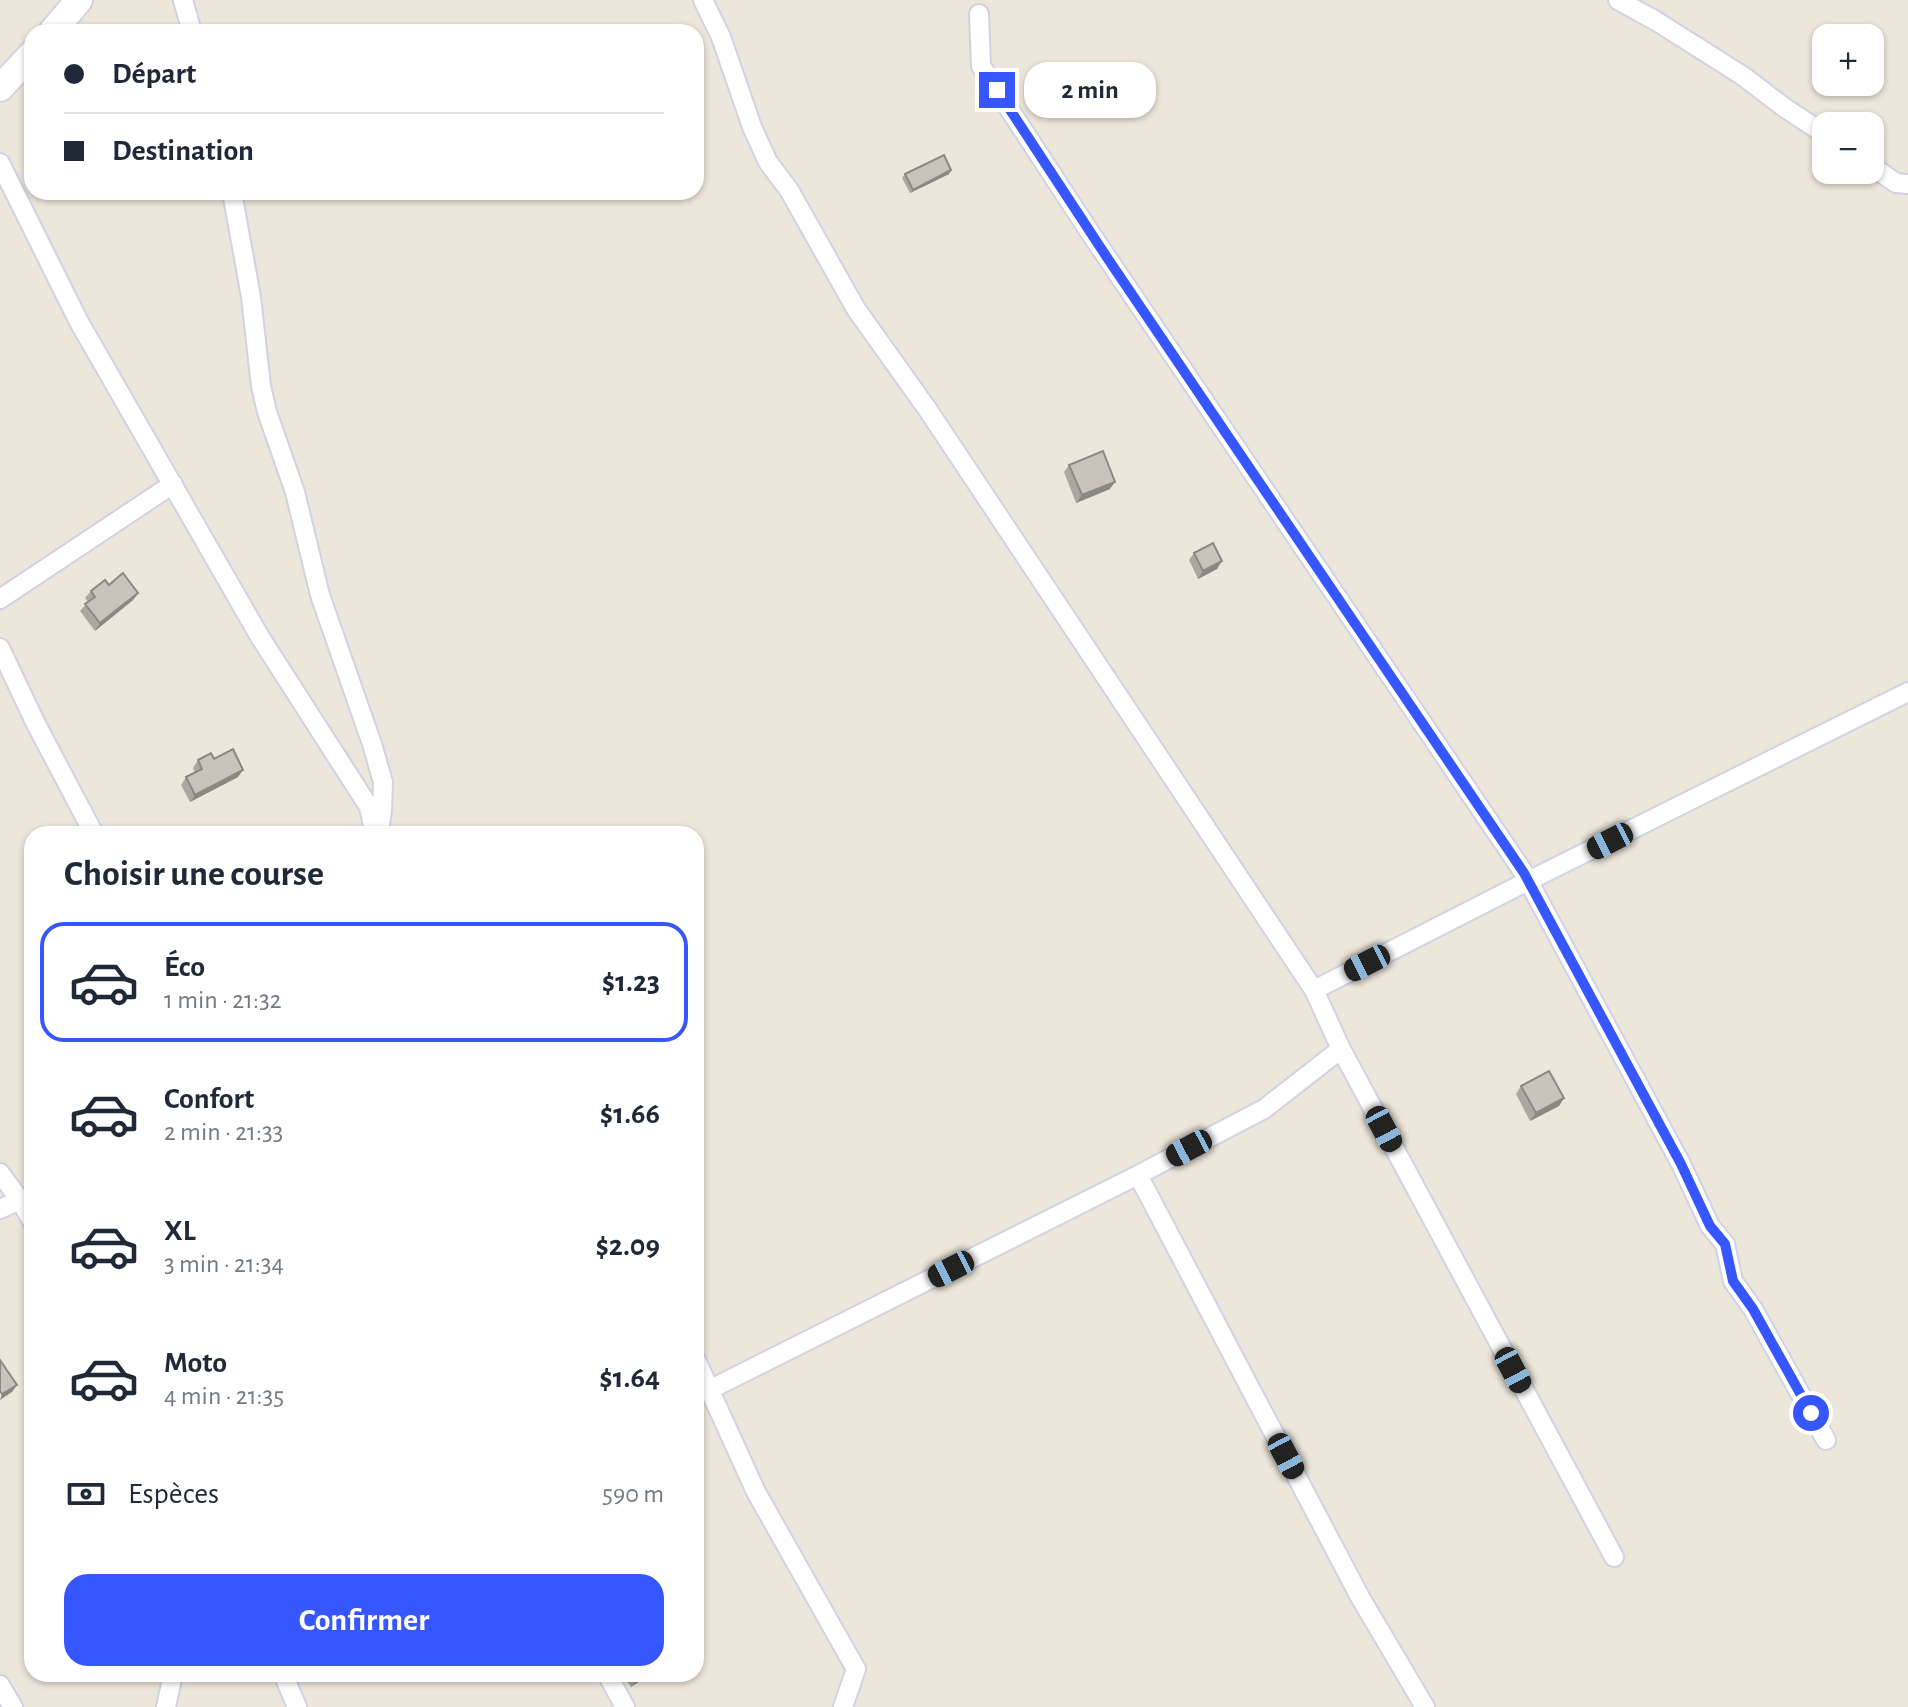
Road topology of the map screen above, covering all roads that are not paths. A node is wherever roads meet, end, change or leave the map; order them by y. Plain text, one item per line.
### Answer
1 (79, 0) edge
2 (183, 0) edge
3 (703, 0) edge
4 (1618, 0) edge
5 (979, 14) dead end
6 (59, 24) edge
7 (190, 24) edge
8 (24, 62) edge
9 (0, 88) edge
10 (1812, 126) edge
11 (0, 163) edge
12 (1884, 175) edge
13 (1908, 184) edge
14 (233, 200) edge
15 (173, 484) junction
16 (0, 599) edge
17 (0, 648) edge
18 (1908, 692) edge
19 (90, 826) edge
20 (375, 826) edge
21 (379, 826) edge
22 (1528, 881) junction
23 (1314, 990) junction
24 (1341, 1049) junction
25 (0, 1173) edge
26 (1138, 1175) junction
27 (20, 1200) junction
28 (24, 1207) edge
29 (0, 1209) edge
30 (704, 1378) edge
31 (709, 1390) junction
32 (1826, 1440) dead end
33 (1614, 1557) dead end
34 (171, 1682) edge
35 (286, 1682) edge
36 (611, 1682) edge
37 (0, 1685) edge
38 (13, 1707) edge
39 (166, 1707) edge
40 (297, 1707) edge
41 (625, 1707) edge
42 (843, 1707) edge
43 (1425, 1707) edge

1 - 6 street
2 - 7 street
3 - 23 street
4 - 10 street
5 - 22 street
8 - 9 street
11 - 15 street
12 - 13 street
14 - 21 street
15 - 16 street
15 - 20 street
17 - 19 street
18 - 22 street
22 - 23 street
22 - 32 street
23 - 24 street
24 - 26 street
24 - 33 street
25 - 27 street
26 - 31 street
26 - 43 street
27 - 28 street
27 - 29 street
30 - 31 street
31 - 42 street
34 - 39 street
35 - 40 street
36 - 41 street
37 - 38 street

